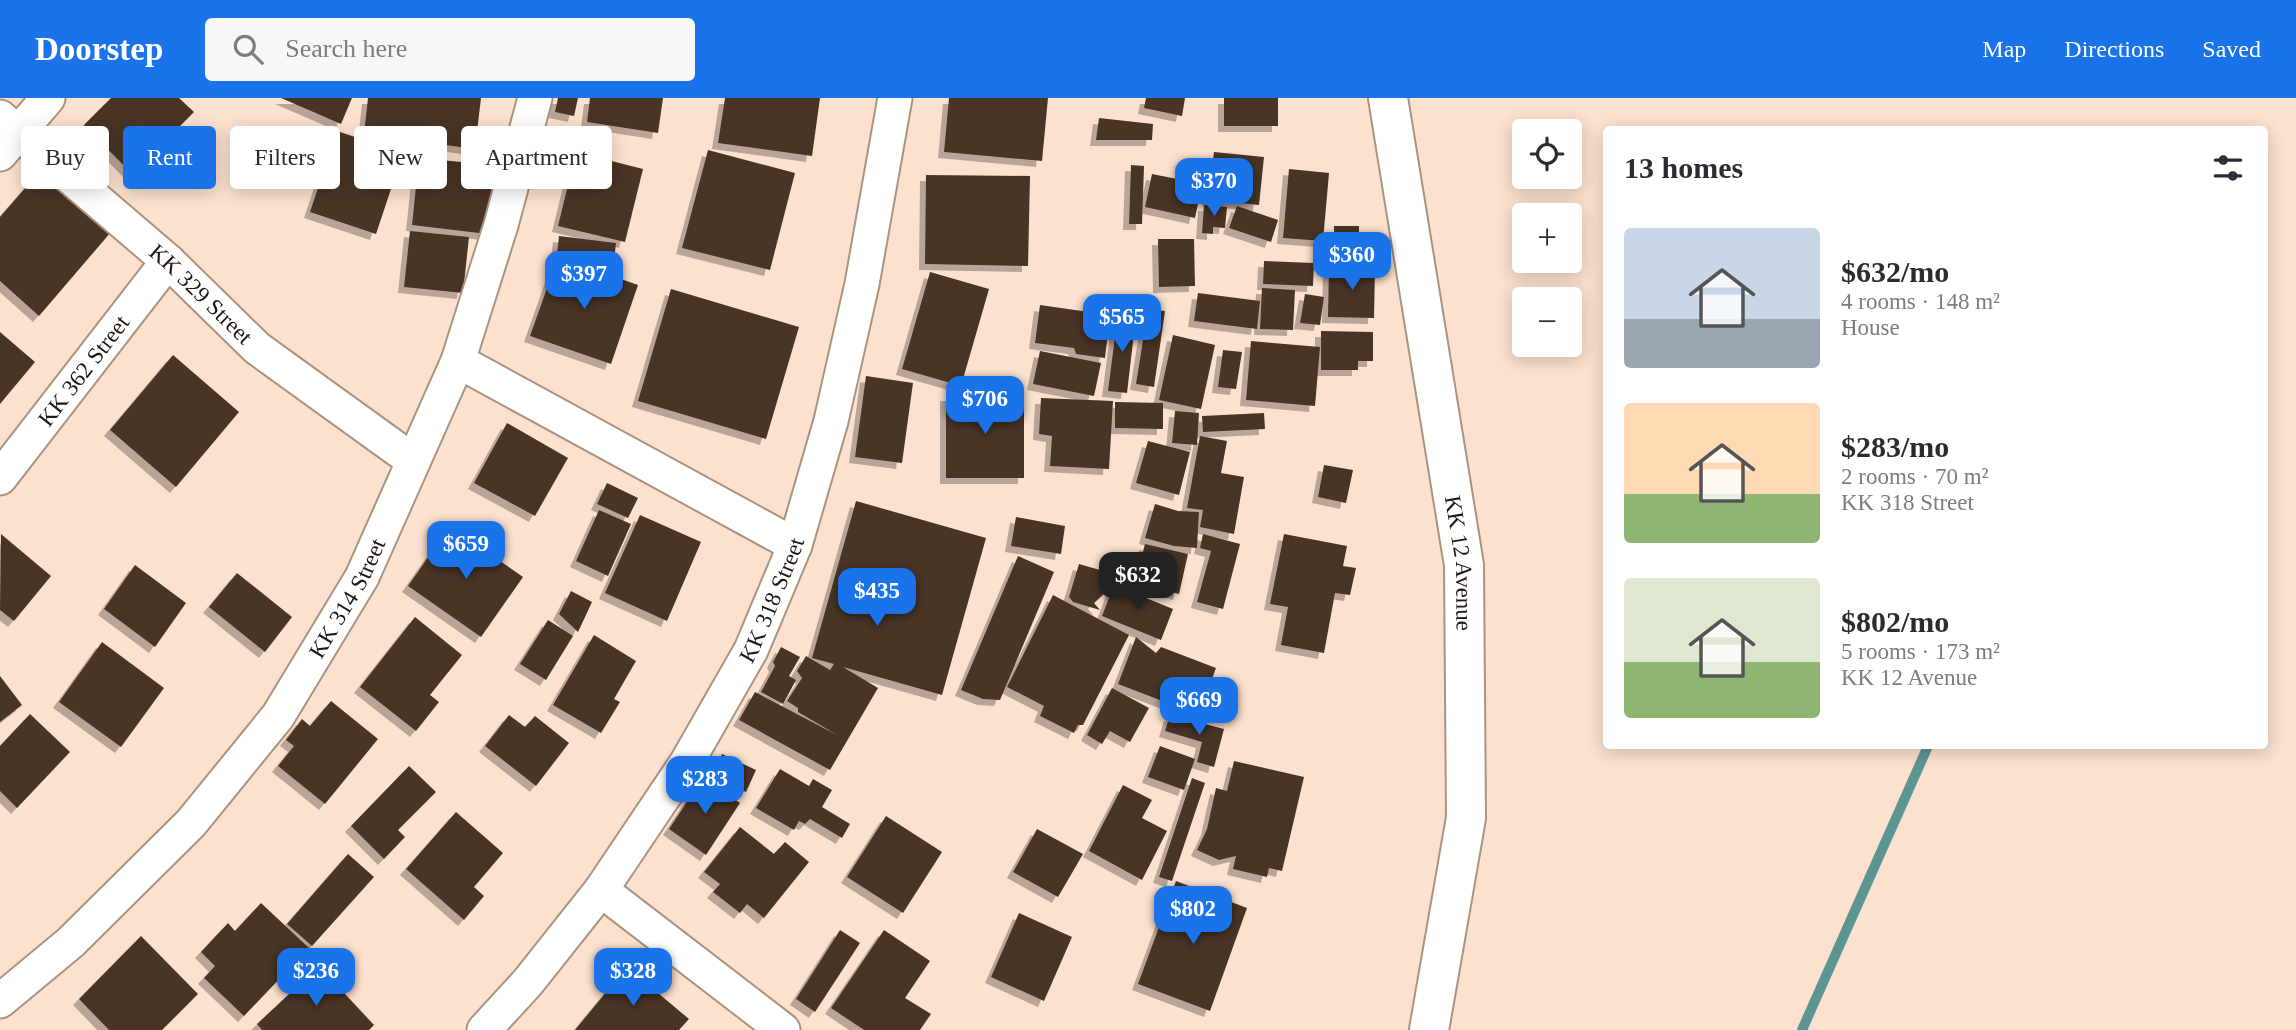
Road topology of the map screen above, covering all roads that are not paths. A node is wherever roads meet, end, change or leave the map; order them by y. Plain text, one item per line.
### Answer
1 (48, 98) edge
2 (535, 98) edge
3 (895, 98) edge
4 (1388, 98) edge
5 (6, 135) edge
6 (168, 261) junction
7 (458, 361) junction
8 (412, 460) junction
9 (0, 478) edge
10 (795, 545) junction
11 (601, 890) junction
12 (0, 1001) edge
13 (484, 1030) edge
14 (783, 1030) edge
15 (1429, 1030) edge

1 - 5 street
2 - 7 street, KK 314 Street
3 - 10 street, KK 318 Street
4 - 15 main road, KK 12 Avenue
5 - 6 street, KK 329 Street
6 - 8 street, KK 329 Street
6 - 9 street, KK 362 Street
7 - 8 street, KK 314 Street
7 - 10 street
8 - 12 street, KK 314 Street
10 - 11 street, KK 318 Street
11 - 13 street, KK 318 Street
11 - 14 street

